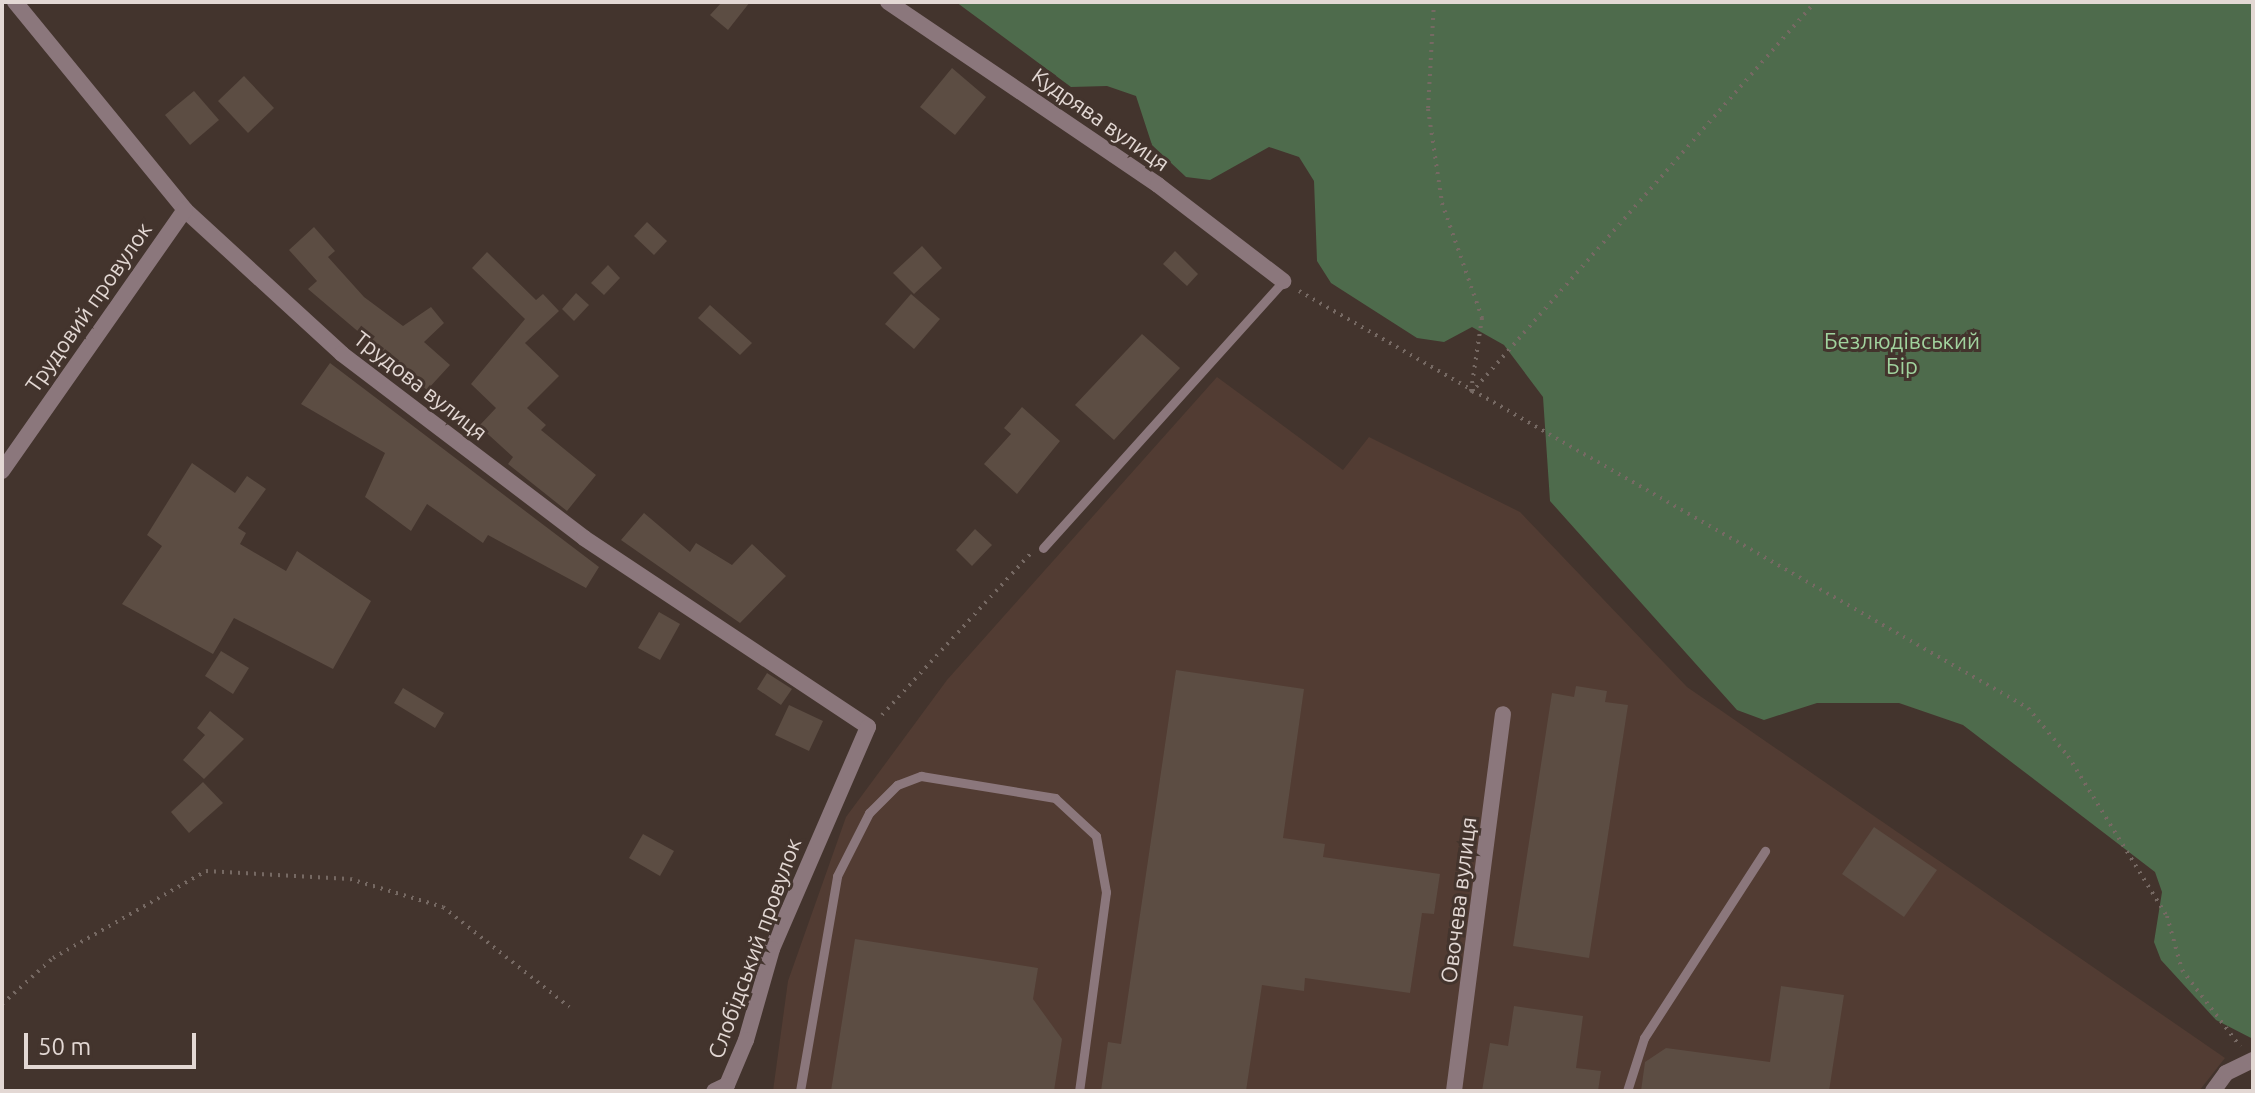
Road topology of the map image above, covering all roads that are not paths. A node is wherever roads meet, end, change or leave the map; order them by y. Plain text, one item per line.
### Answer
1 (15, 2) edge
2 (888, 2) edge
3 (185, 210) junction
4 (1283, 281) joint
5 (2, 471) edge
6 (1043, 548) road end
7 (1503, 714) dead end
8 (868, 727) joint
9 (1765, 851) dead end
10 (2251, 1059) edge
11 (714, 1091) edge
12 (800, 1091) edge
13 (1079, 1091) edge
14 (1454, 1091) edge
15 (1627, 1091) edge
16 (2213, 1091) edge

1 - 3 street, Трудова вулиця
2 - 4 street, Кудрява вулиця
3 - 5 street, Трудовий провулок
3 - 8 street, Трудова вулиця
4 - 6 lane
7 - 14 street, Овочева вулиця
8 - 11 street, Слобідський провулок
9 - 15 lane
10 - 16 street
12 - 13 lane

